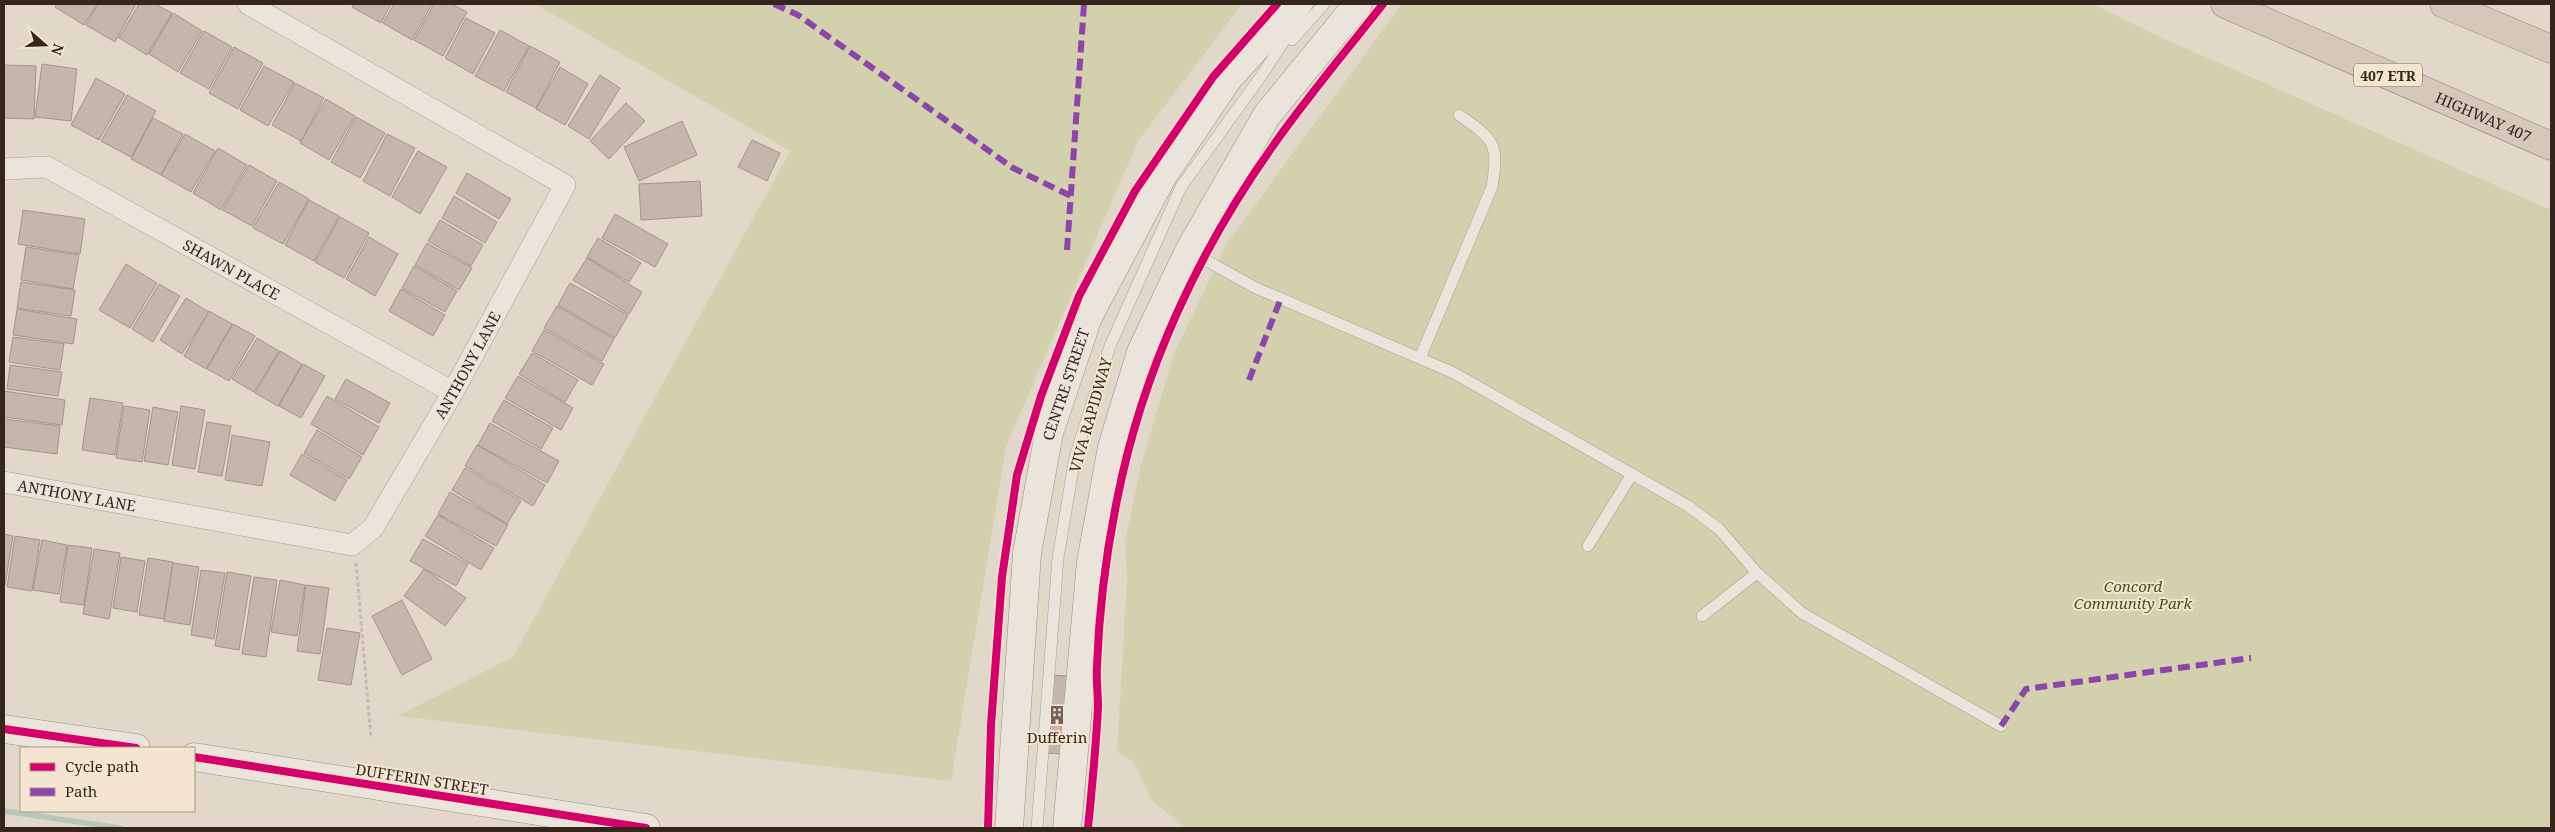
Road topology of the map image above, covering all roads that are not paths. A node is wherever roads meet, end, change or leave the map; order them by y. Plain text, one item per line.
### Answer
1 (248, 4) edge
2 (1296, 4) edge
3 (1308, 4) edge
4 (1324, 4) edge
5 (1358, 4) edge
6 (2225, 4) edge
7 (2444, 4) edge
8 (2551, 48) edge
9 (1264, 72) junction
10 (1459, 115) dead end
11 (2551, 146) edge
12 (4, 169) edge
13 (1189, 250) junction
14 (1420, 358) junction
15 (453, 392) junction
16 (1632, 474) junction
17 (4, 482) edge
18 (1588, 546) dead end
19 (1757, 573) junction
20 (1702, 616) dead end
21 (2001, 726) dead end
22 (5, 728) edge
23 (129, 747) edge
24 (195, 757) edge
25 (646, 828) edge
26 (1009, 828) edge
27 (1038, 828) edge
28 (1067, 828) edge

1 - 15 street, ANTHONY LANE
2 - 26 main road, CENTRE STREET
3 - 9 lane, VIVA RAPIDWAY
4 - 9 lane, VIVA RAPIDWAY
5 - 13 main road
6 - 11 highway, HIGHWAY 407 / 407 ETR
7 - 8 highway
9 - 27 lane, VIVA RAPIDWAY
10 - 14 lane
12 - 15 street, SHAWN PLACE
13 - 14 lane
13 - 28 main road
14 - 16 lane
15 - 17 street, ANTHONY LANE
16 - 18 lane
16 - 19 lane
19 - 20 lane
19 - 21 lane
22 - 23 main road
24 - 25 main road, DUFFERIN STREET

